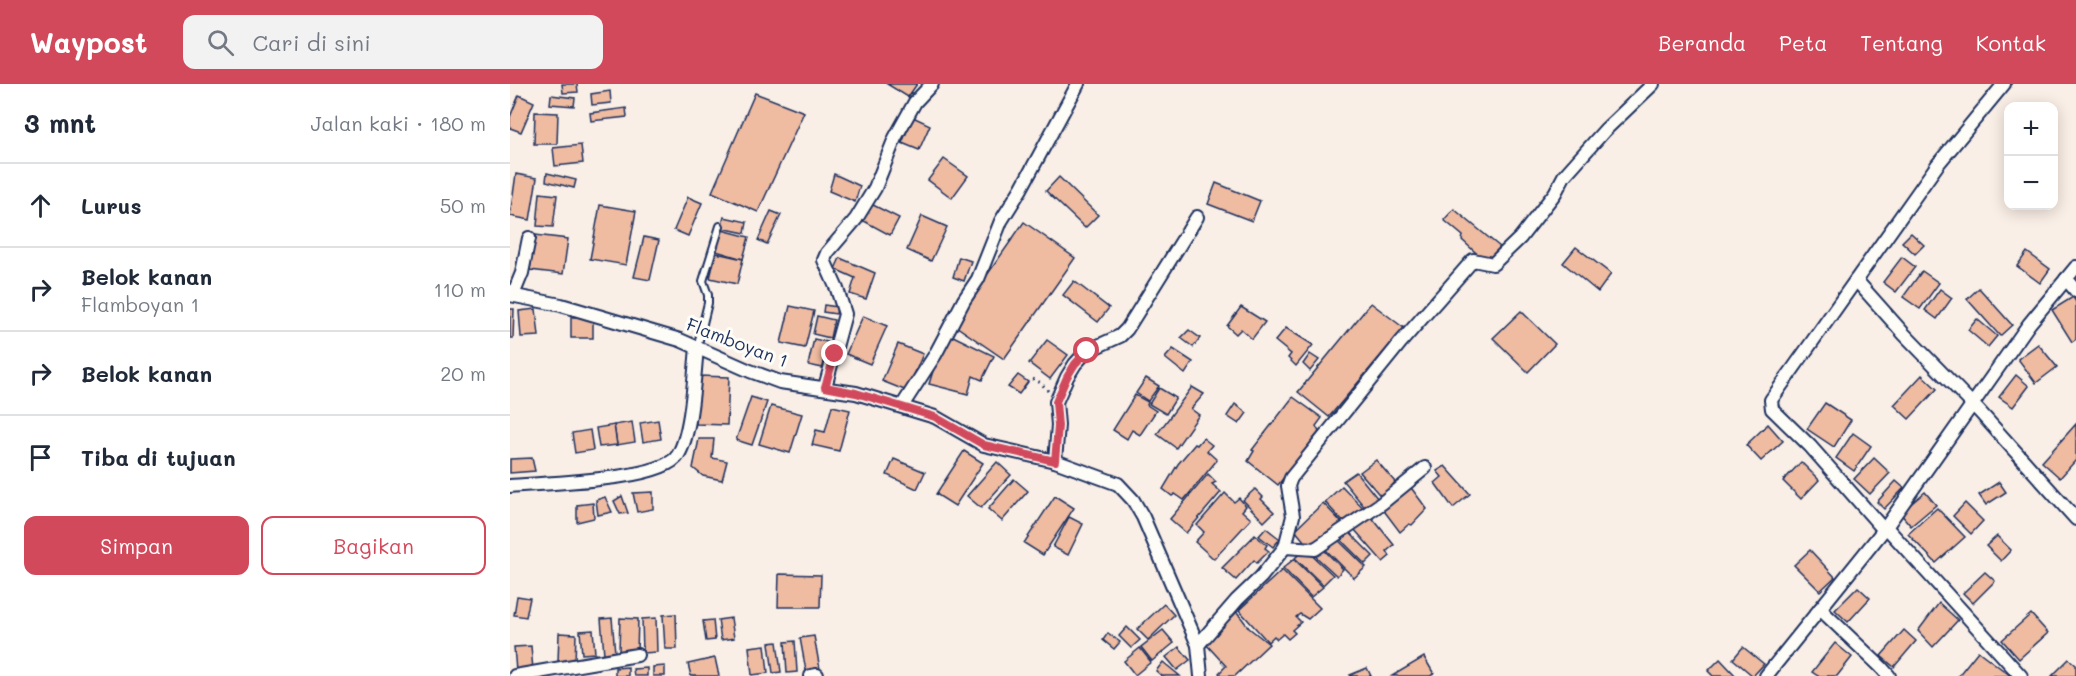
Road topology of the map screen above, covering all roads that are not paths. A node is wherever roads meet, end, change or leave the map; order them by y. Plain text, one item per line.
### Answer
1 (932, 84) edge
2 (1078, 84) edge
3 (1653, 84) edge
4 (2004, 84) edge
5 (1197, 217) dead end
6 (720, 226) dead end
7 (529, 238) dead end
8 (2076, 267) edge
9 (2066, 279) junction
10 (1856, 280) junction
11 (2076, 291) edge
12 (512, 295) edge
13 (698, 348) junction
14 (825, 387) junction
15 (902, 406) junction
16 (1972, 406) junction
17 (1055, 461) junction
18 (1425, 468) dead end
19 (510, 486) edge
20 (2076, 519) edge
21 (1885, 529) junction
22 (1285, 547) junction
23 (1820, 609) junction
24 (1198, 645) junction
25 (637, 655) dead end
26 (515, 676) edge
27 (1201, 676) edge
28 (1766, 676) edge
29 (1888, 676) edge
30 (2021, 676) edge

1 - 14 street
2 - 15 street
3 - 22 street
4 - 10 street
5 - 17 street
6 - 13 lane
7 - 12 street
8 - 9 street
9 - 11 street
9 - 16 street
10 - 16 street
10 - 21 street
12 - 13 street, Flamboyan 1
13 - 14 street, Flamboyan 1
13 - 19 street
14 - 15 street, Flamboyan 1
15 - 17 street, Flamboyan 1
16 - 20 street
16 - 21 street
17 - 24 street, Flamboyan 1
18 - 22 street
21 - 23 street
21 - 30 street
22 - 24 street
23 - 28 street
23 - 29 street
24 - 27 street
25 - 26 street

